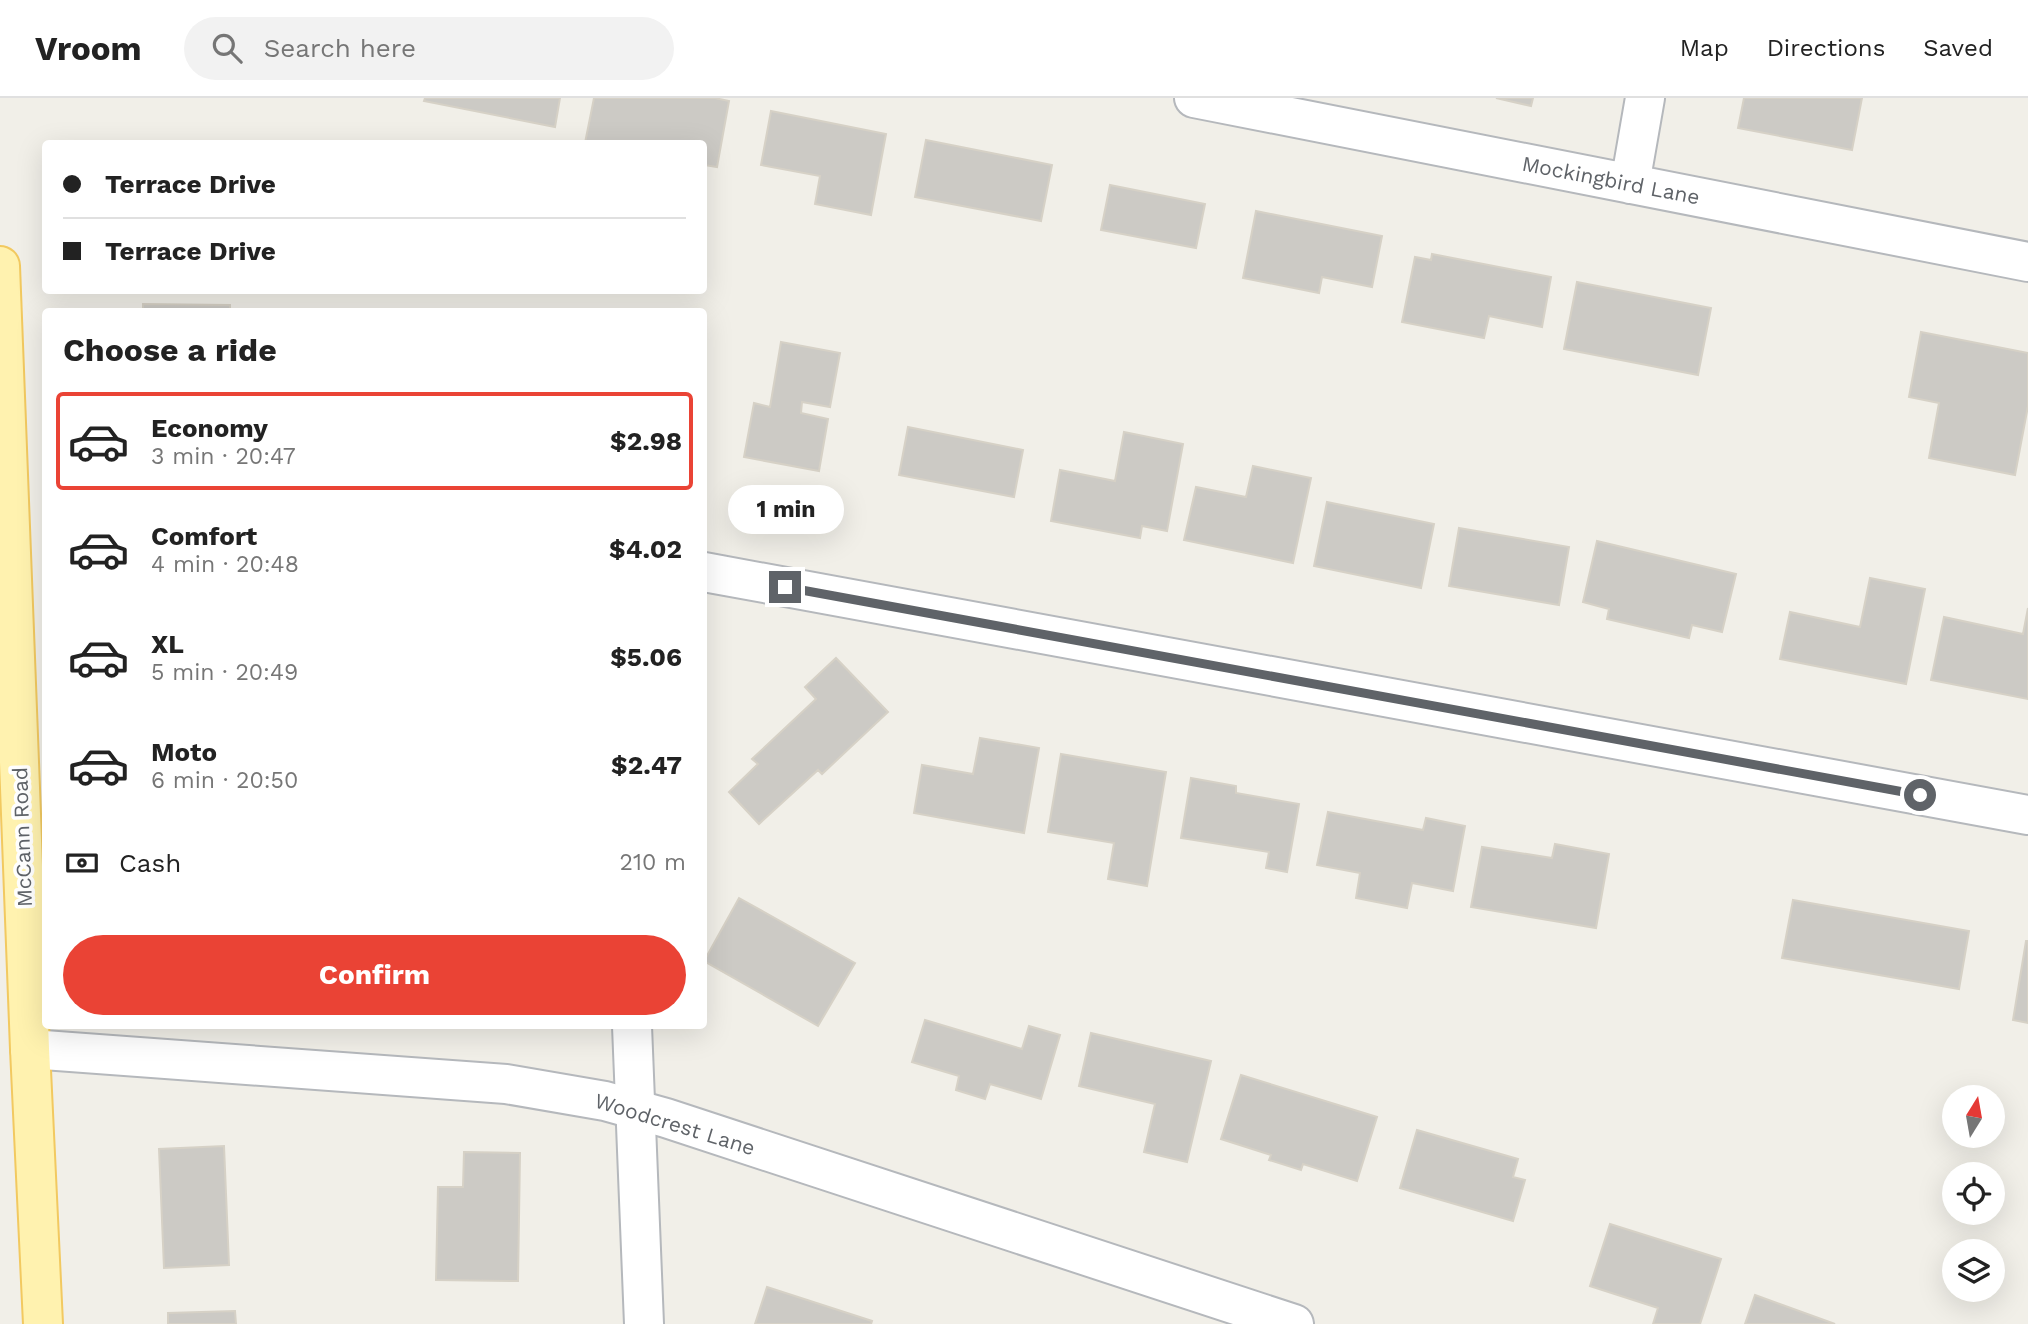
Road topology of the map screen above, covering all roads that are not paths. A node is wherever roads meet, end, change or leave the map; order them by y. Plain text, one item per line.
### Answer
1 (1194, 98) edge
2 (1646, 98) edge
3 (1630, 184) junction
4 (2028, 262) edge
5 (0, 266) edge
6 (707, 573) edge
7 (2028, 815) edge
8 (632, 1029) edge
9 (30, 1049) junction
10 (635, 1109) junction
11 (43, 1324) edge
12 (644, 1324) edge
13 (1294, 1324) edge

1 - 3 street, Mockingbird Lane
2 - 3 street
3 - 4 street, Mockingbird Lane
5 - 9 main road, McCann Road
6 - 7 street
8 - 10 street
9 - 10 street, Woodcrest Lane
9 - 11 main road, McCann Road
10 - 12 street
10 - 13 street, Woodcrest Lane

